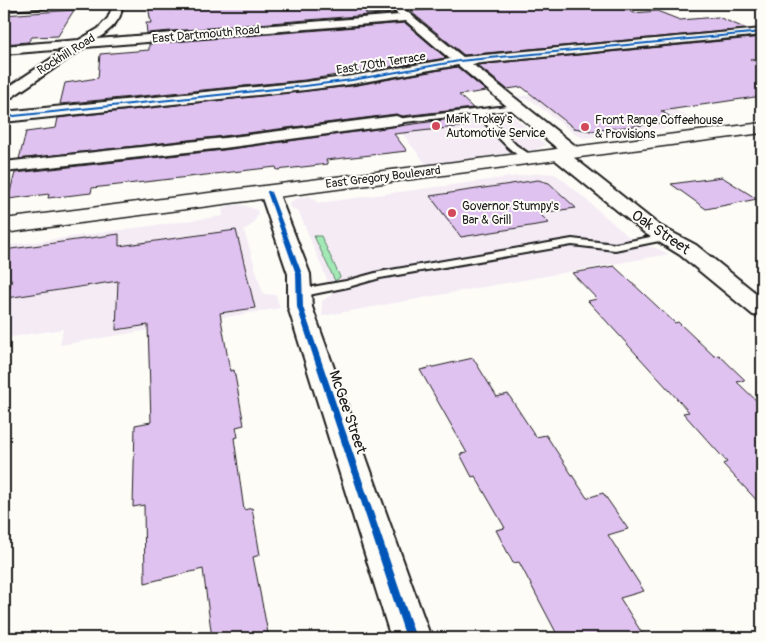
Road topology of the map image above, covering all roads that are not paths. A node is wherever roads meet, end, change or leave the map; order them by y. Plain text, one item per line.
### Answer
1 (56, 4) edge
2 (116, 4) edge
3 (394, 4) edge
4 (4, 7) edge
5 (408, 18) junction
6 (762, 32) edge
7 (81, 44) junction
8 (4, 50) edge
9 (459, 60) junction
10 (4, 96) edge
11 (516, 107) junction
12 (479, 111) junction
13 (4, 117) edge
14 (396, 121) joint
15 (762, 128) edge
16 (566, 153) junction
17 (529, 158) junction
18 (4, 167) edge
19 (269, 192) junction
20 (4, 226) edge
21 (665, 237) junction
22 (299, 293) junction
23 (762, 310) edge
24 (411, 638) edge

1 - 4 street
2 - 7 street, Rockhill Road
3 - 5 street, Oak Street
5 - 7 street, East Dartmouth Road
5 - 9 street, Oak Street
6 - 9 street, East 70th Terrace
7 - 8 street, East Dartmouth Road
7 - 10 street, Rockhill Road
9 - 11 street, Oak Street
9 - 13 street, East 70th Terrace
11 - 12 lane
11 - 16 street, Oak Street
12 - 14 lane
12 - 17 lane
14 - 18 street
15 - 16 main road, East Gregory Boulevard
16 - 17 main road, East Gregory Boulevard
16 - 21 street, Oak Street
17 - 19 main road, East Gregory Boulevard
19 - 20 main road, East Gregory Boulevard
19 - 22 street, McGee Street
21 - 22 lane
21 - 23 street, Oak Street
22 - 24 street, McGee Street

